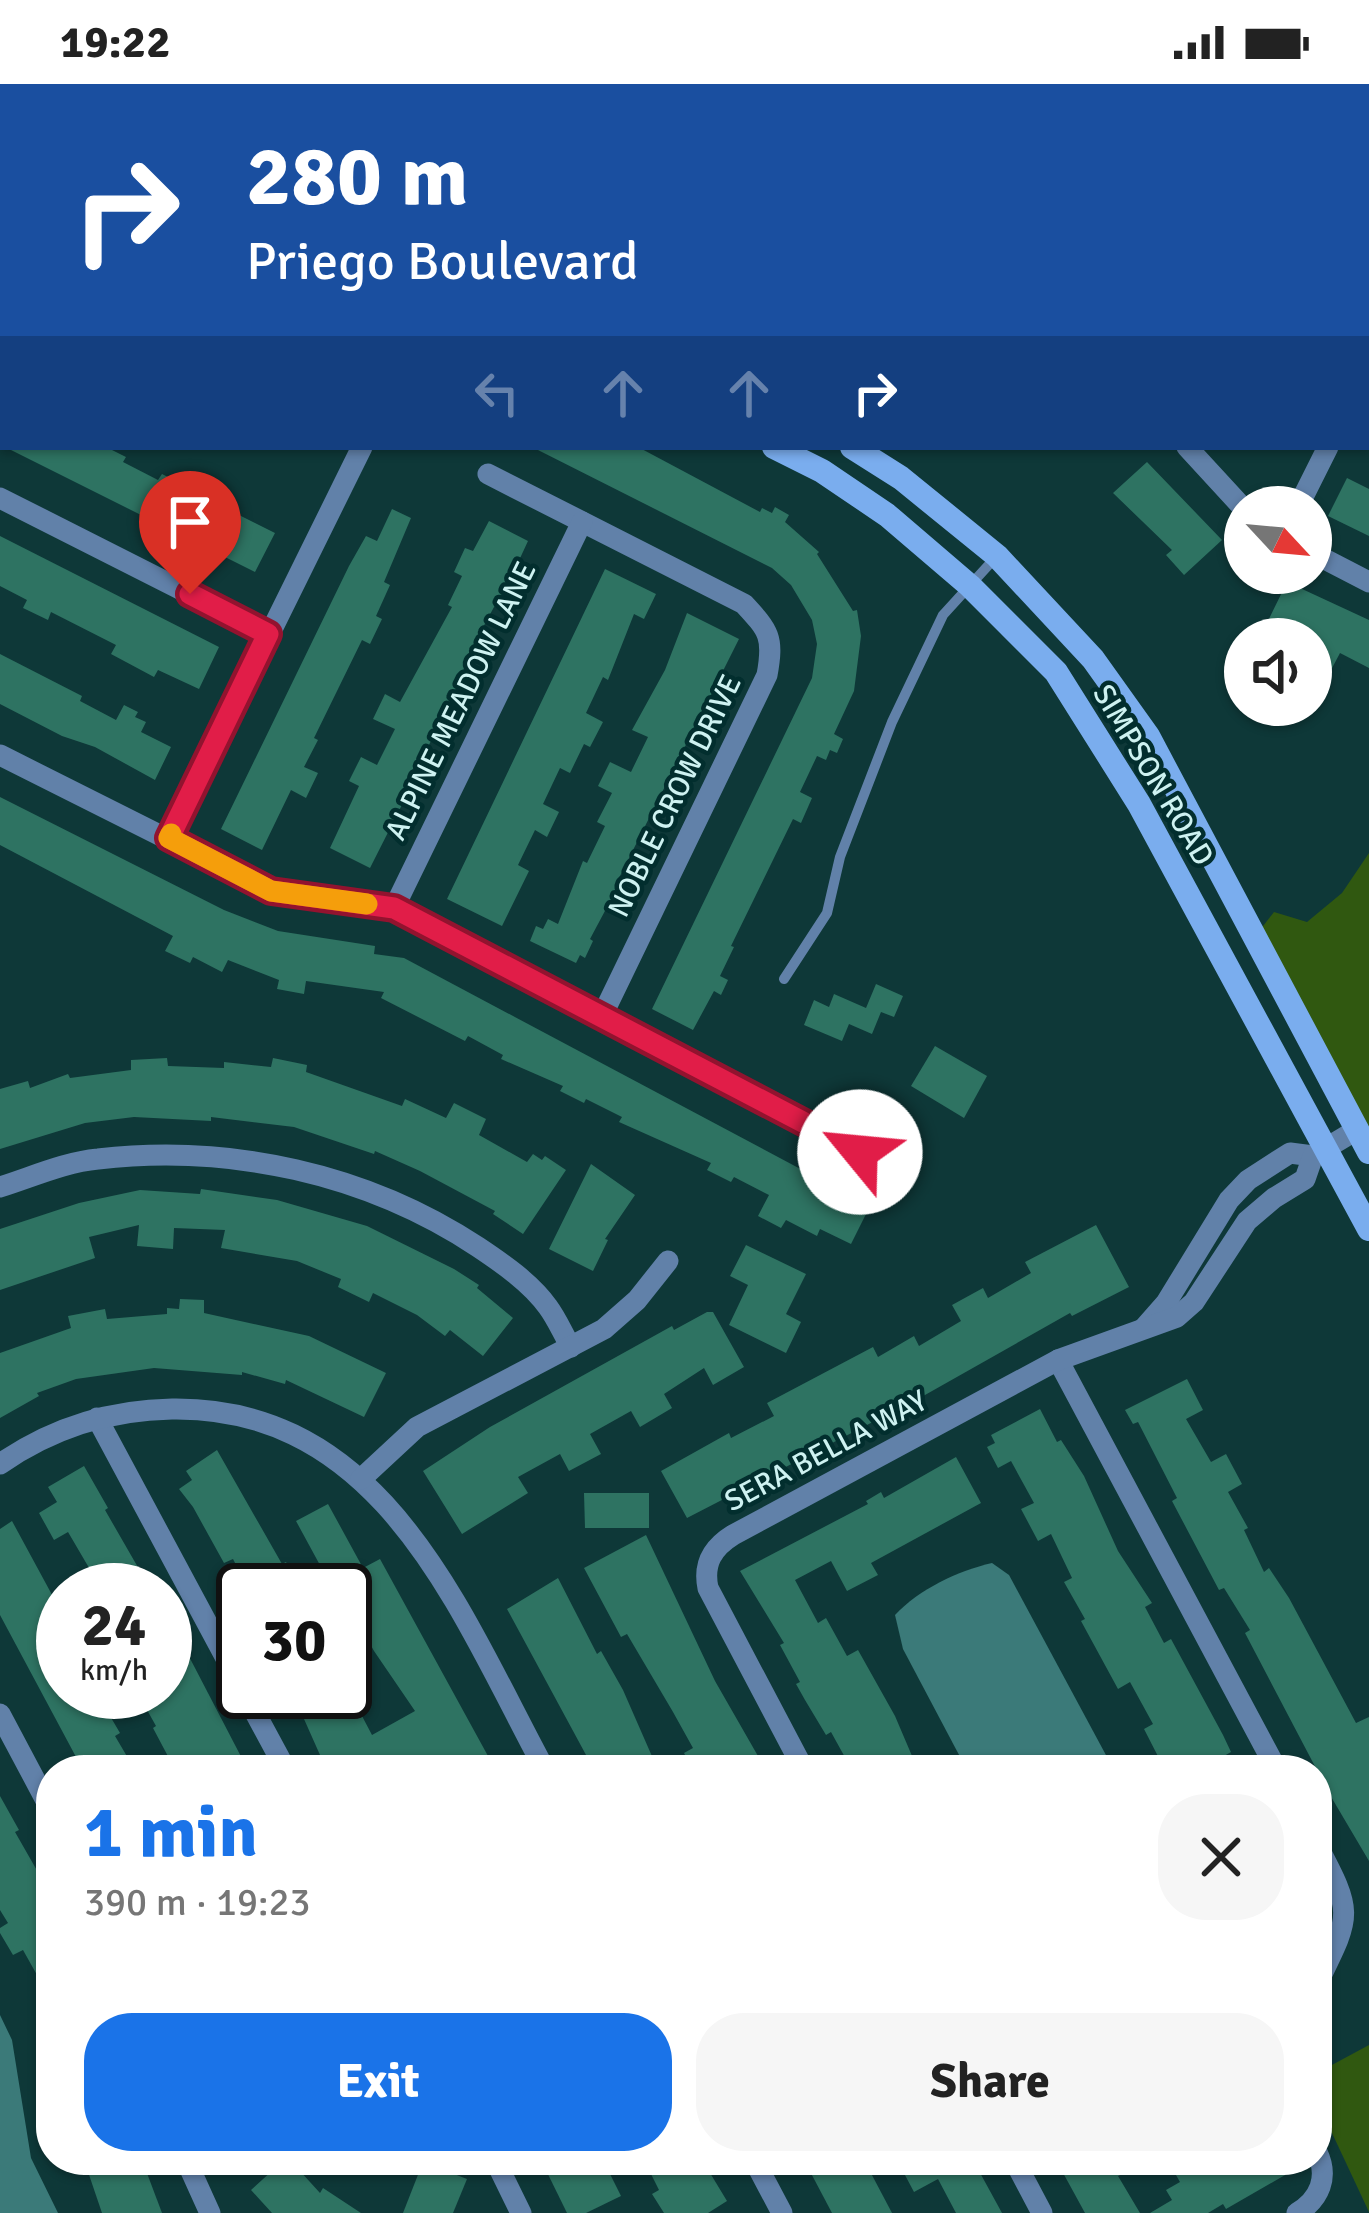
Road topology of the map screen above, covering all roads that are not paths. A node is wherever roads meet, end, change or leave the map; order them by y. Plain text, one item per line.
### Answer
1 (360, 450) edge
2 (780, 450) edge
3 (857, 450) edge
4 (1190, 450) edge
5 (1326, 450) edge
6 (488, 474) dead end
7 (1308, 486) edge
8 (1224, 487) edge
9 (0, 498) edge
10 (581, 521) junction
11 (997, 556) junction
12 (1332, 562) edge
13 (1369, 581) edge
14 (970, 586) junction
15 (268, 634) junction
16 (0, 754) edge
17 (169, 838) junction
18 (394, 908) junction
19 (784, 979) dead end
20 (602, 1016) junction
21 (1363, 1141) edge
22 (888, 1142) dead end
23 (1320, 1152) junction
24 (0, 1186) edge
25 (1369, 1229) edge
26 (668, 1262) dead end
27 (571, 1347) junction
28 (1058, 1360) junction
29 (98, 1418) junction
30 (0, 1464) edge
31 (361, 1479) junction
32 (216, 1639) edge
33 (0, 1714) edge
34 (259, 1719) edge
35 (278, 1755) edge
36 (536, 1755) edge
37 (797, 1755) edge
38 (1269, 1755) edge
39 (36, 1782) edge
40 (1332, 1874) edge
41 (1332, 1949) edge
42 (193, 2175) edge
43 (502, 2175) edge
44 (762, 2175) edge
45 (1022, 2175) edge
46 (1322, 2175) edge
47 (210, 2213) edge
48 (521, 2213) edge
49 (782, 2213) edge
50 (1042, 2213) edge
51 (1297, 2213) edge

1 - 15 street
2 - 14 main road, SIMPSON ROAD
3 - 11 main road, SIMPSON ROAD
4 - 8 street
5 - 7 street
6 - 10 street, NOBLE CROW DRIVE
9 - 15 street
10 - 18 street, ALPINE MEADOW LANE
10 - 20 street, NOBLE CROW DRIVE
11 - 14 lane
11 - 21 main road, SIMPSON ROAD
12 - 13 street
14 - 19 lane
14 - 23 main road, SIMPSON ROAD
15 - 17 street
16 - 17 street
17 - 18 street
18 - 20 street
20 - 22 street
21 - 23 street, SERA BELLA WAY
23 - 25 main road, SIMPSON ROAD
23 - 28 street, SERA BELLA WAY
24 - 27 street
26 - 27 street
27 - 31 street
28 - 37 street, SERA BELLA WAY
28 - 38 street
29 - 30 street
29 - 31 street
29 - 32 street
31 - 36 street
33 - 39 street
34 - 35 street
40 - 41 street
42 - 47 street
43 - 48 street
44 - 49 street
45 - 50 street
46 - 51 street

